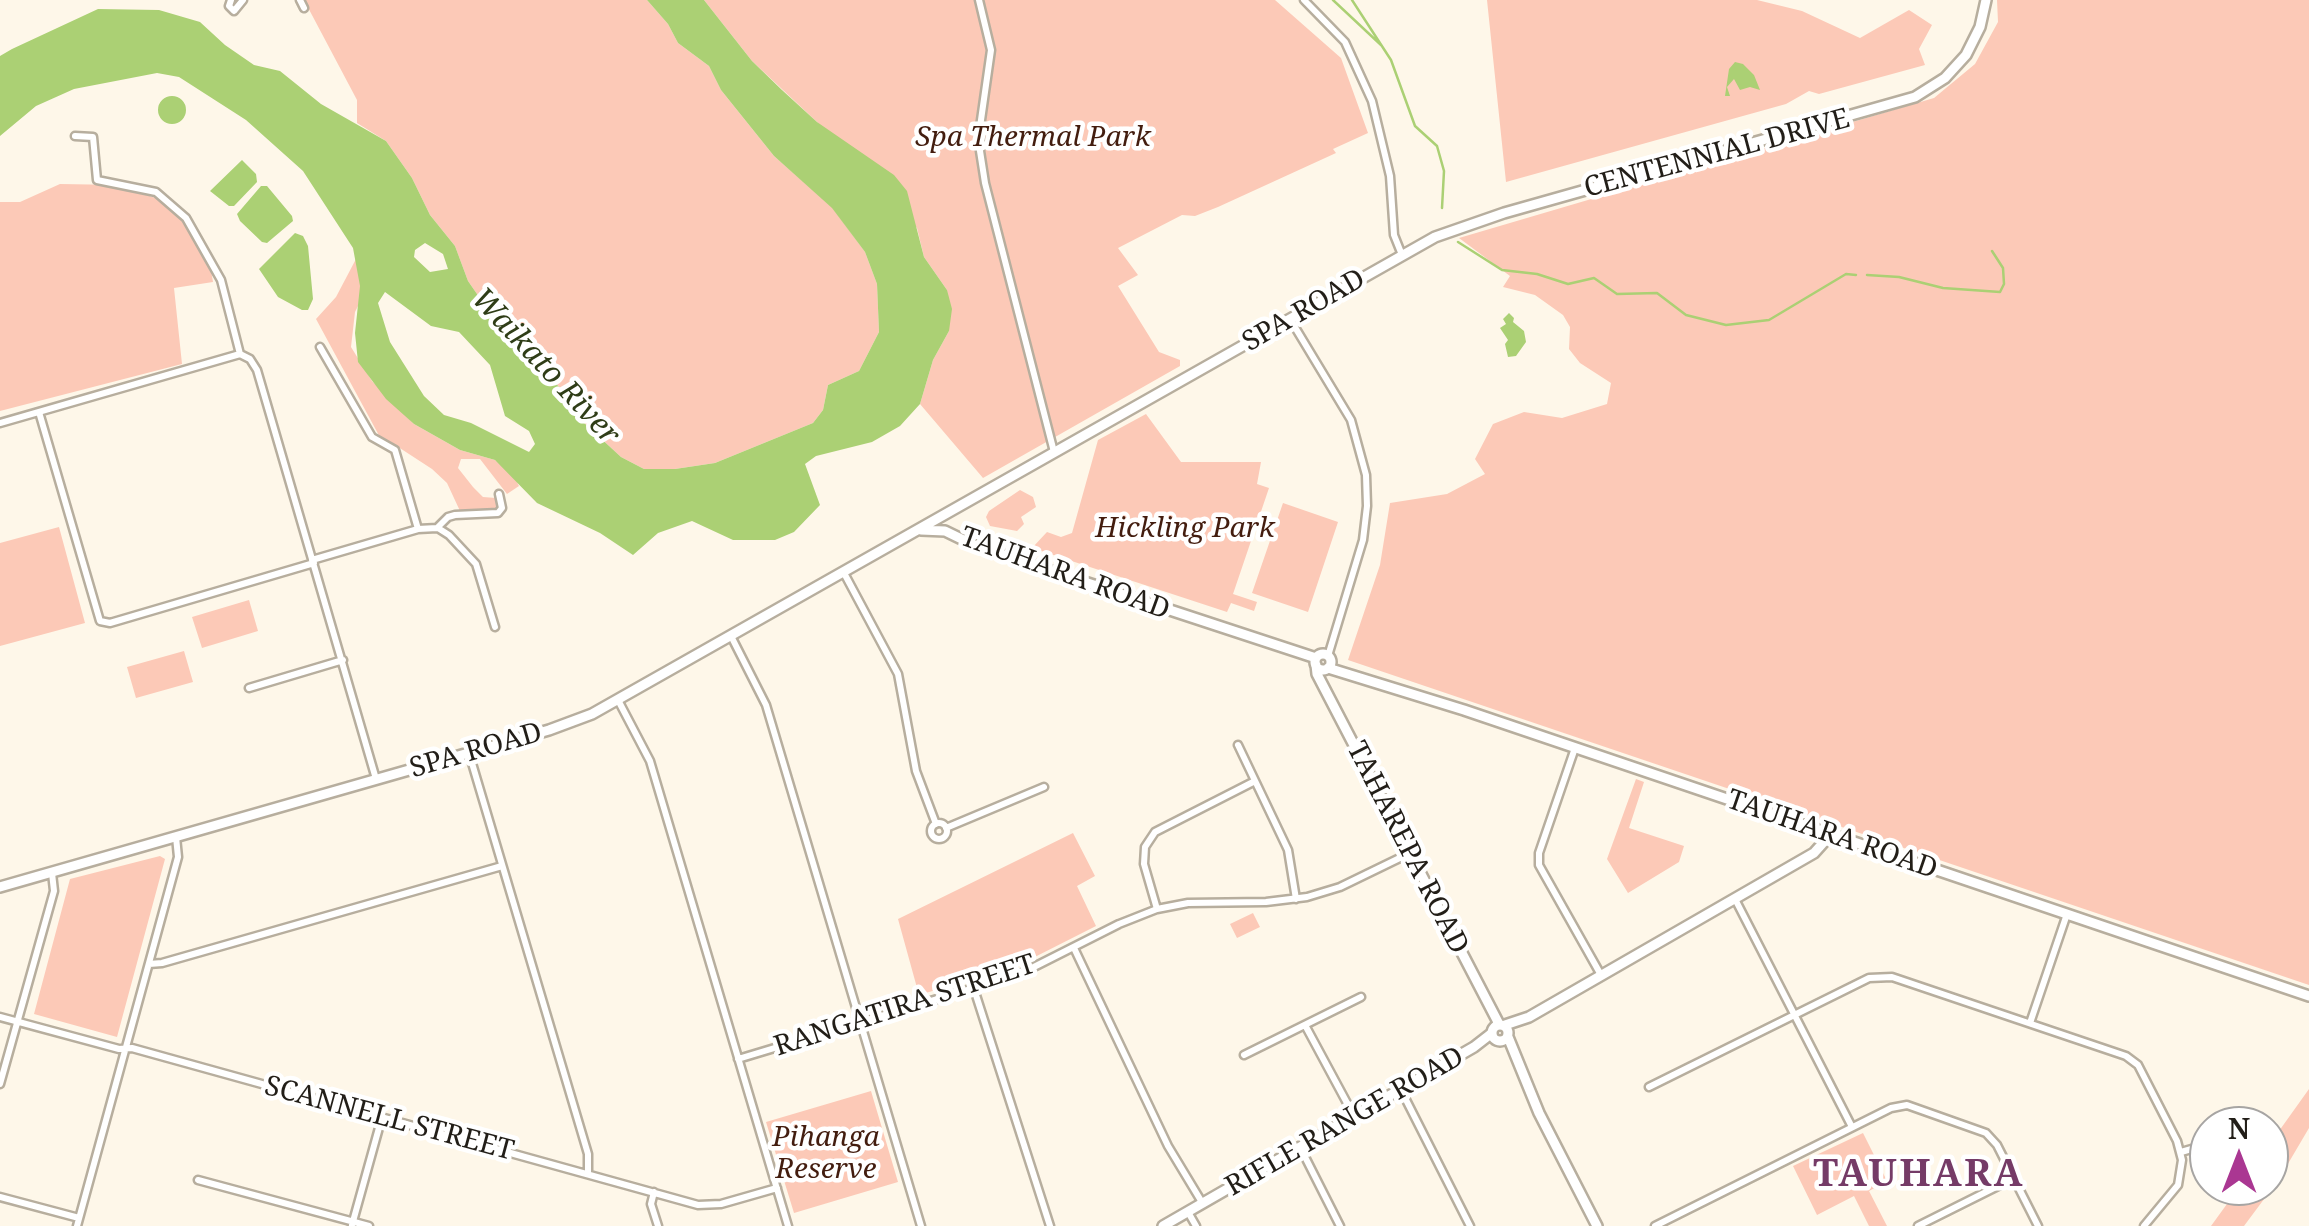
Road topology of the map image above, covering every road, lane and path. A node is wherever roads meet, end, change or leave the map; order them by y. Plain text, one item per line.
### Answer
1 (231, 0) edge
2 (243, 0) edge
3 (300, 0) edge
4 (979, 0) edge
5 (1304, 0) edge
6 (1986, 0) edge
7 (304, 8) dead end
8 (74, 136) dead end
9 (1402, 255) junction
10 (1290, 319) junction
11 (320, 347) dead end
12 (240, 354) junction
13 (38, 412) junction
14 (0, 423) edge
15 (1054, 453) junction
16 (500, 494) dead end
17 (959, 506) junction
18 (438, 528) junction
19 (418, 529) junction
20 (918, 530) junction
21 (945, 532) junction
22 (313, 562) junction
23 (844, 573) junction
24 (496, 627) dead end
25 (732, 636) junction
26 (342, 660) junction
27 (1323, 662) junction
28 (250, 688) dead end
29 (618, 700) junction
30 (1238, 745) dead end
31 (1574, 748) junction
32 (469, 752) junction
33 (376, 779) junction
34 (1255, 781) junction
35 (1044, 787) dead end
36 (936, 824) junction
37 (946, 828) junction
38 (1831, 834) junction
39 (176, 837) junction
40 (1410, 853) junction
41 (502, 866) junction
42 (52, 872) junction
43 (0, 887) edge
44 (1296, 899) junction
45 (1735, 899) junction
46 (1158, 910) junction
47 (2067, 914) junction
48 (1074, 948) junction
49 (149, 964) junction
50 (1601, 976) junction
51 (974, 989) junction
52 (2309, 996) edge
53 (1361, 997) dead end
54 (1796, 1014) junction
55 (0, 1017) edge
56 (17, 1022) junction
57 (860, 1022) junction
58 (2030, 1023) junction
59 (1305, 1025) junction
60 (1500, 1033) junction
61 (125, 1048) junction
62 (1244, 1056) dead end
63 (738, 1059) junction
64 (0, 1084) edge
65 (1649, 1088) dead end
66 (1401, 1090) junction
67 (382, 1117) junction
68 (1354, 1117) junction
69 (1852, 1126) junction
70 (1300, 1147) junction
71 (2189, 1150) edge
72 (2181, 1152) junction
73 (588, 1174) junction
74 (2014, 1178) junction
75 (198, 1180) dead end
76 (777, 1188) junction
77 (654, 1192) junction
78 (0, 1196) edge
79 (1203, 1204) junction
80 (1188, 1212) junction
81 (78, 1222) edge
82 (352, 1224) edge
83 (369, 1226) edge
84 (658, 1226) edge
85 (788, 1226) edge
86 (921, 1226) edge
87 (1050, 1226) edge
88 (1163, 1226) edge
89 (1196, 1226) edge
90 (1340, 1226) edge
91 (1470, 1226) edge
92 (1597, 1226) edge
93 (1655, 1226) edge
94 (1918, 1226) edge
95 (2038, 1226) edge
96 (2144, 1226) edge

1 - 2 street
3 - 7 street
4 - 15 street
5 - 9 street
6 - 9 main road, CENTENNIAL DRIVE
8 - 12 street
9 - 10 main road, SPA ROAD
10 - 15 main road, SPA ROAD
10 - 27 street
11 - 19 street
12 - 13 street
12 - 22 street
13 - 14 street
13 - 22 street
15 - 17 main road, SPA ROAD
16 - 18 street
17 - 20 main road, SPA ROAD
17 - 21 main road
18 - 19 street
18 - 24 street
19 - 22 street
20 - 21 main road
20 - 23 main road, SPA ROAD
21 - 27 main road, TAUHARA ROAD
22 - 26 street
23 - 25 main road, SPA ROAD
23 - 36 street
25 - 29 main road, SPA ROAD
25 - 57 street
26 - 28 street
26 - 33 street
27 - 31 main road, TAUHARA ROAD
27 - 40 main road, TAHAREPA ROAD
29 - 32 main road, SPA ROAD
29 - 63 street
30 - 34 street
31 - 38 main road, TAUHARA ROAD
31 - 50 street
32 - 33 main road, SPA ROAD
32 - 41 street
33 - 39 main road, SPA ROAD
34 - 44 street
34 - 46 street
35 - 37 street
36 - 37 street
36 - 37 street
38 - 45 main road, RIFLE RANGE ROAD
38 - 47 main road, TAUHARA ROAD
39 - 42 main road, SPA ROAD
39 - 49 street
40 - 44 street, RANGATIRA STREET
40 - 60 main road, TAHAREPA ROAD
41 - 49 street
41 - 73 street
42 - 43 main road, SPA ROAD
42 - 56 street
44 - 46 street, RANGATIRA STREET
45 - 50 main road, RIFLE RANGE ROAD
45 - 54 street
46 - 48 street, RANGATIRA STREET
47 - 52 main road, TAUHARA ROAD
47 - 58 street
48 - 51 street, RANGATIRA STREET
48 - 79 street
49 - 61 street
50 - 60 main road, RIFLE RANGE ROAD
51 - 57 street, RANGATIRA STREET
51 - 87 street
53 - 59 street
54 - 58 street
54 - 65 street
54 - 69 street
55 - 56 street, SCANNELL STREET
56 - 61 street, SCANNELL STREET
56 - 64 street
57 - 63 street, RANGATIRA STREET
57 - 86 street
58 - 72 street
59 - 62 street
59 - 68 street
60 - 66 main road, RIFLE RANGE ROAD
60 - 92 main road, TAHAREPA ROAD
61 - 67 street, SCANNELL STREET
61 - 81 street
63 - 76 street
66 - 68 main road, RIFLE RANGE ROAD
66 - 91 street
67 - 73 street, SCANNELL STREET
67 - 82 street
68 - 70 main road, RIFLE RANGE ROAD
69 - 74 street
69 - 93 street
70 - 79 main road, RIFLE RANGE ROAD
70 - 90 street
71 - 72 street
72 - 96 street
73 - 77 street, SCANNELL STREET
74 - 94 street
74 - 95 street
75 - 82 street
76 - 77 street, SCANNELL STREET
76 - 85 street
77 - 84 street
78 - 81 street
79 - 80 main road, RIFLE RANGE ROAD
80 - 88 main road, RIFLE RANGE ROAD
80 - 89 street
82 - 83 street

